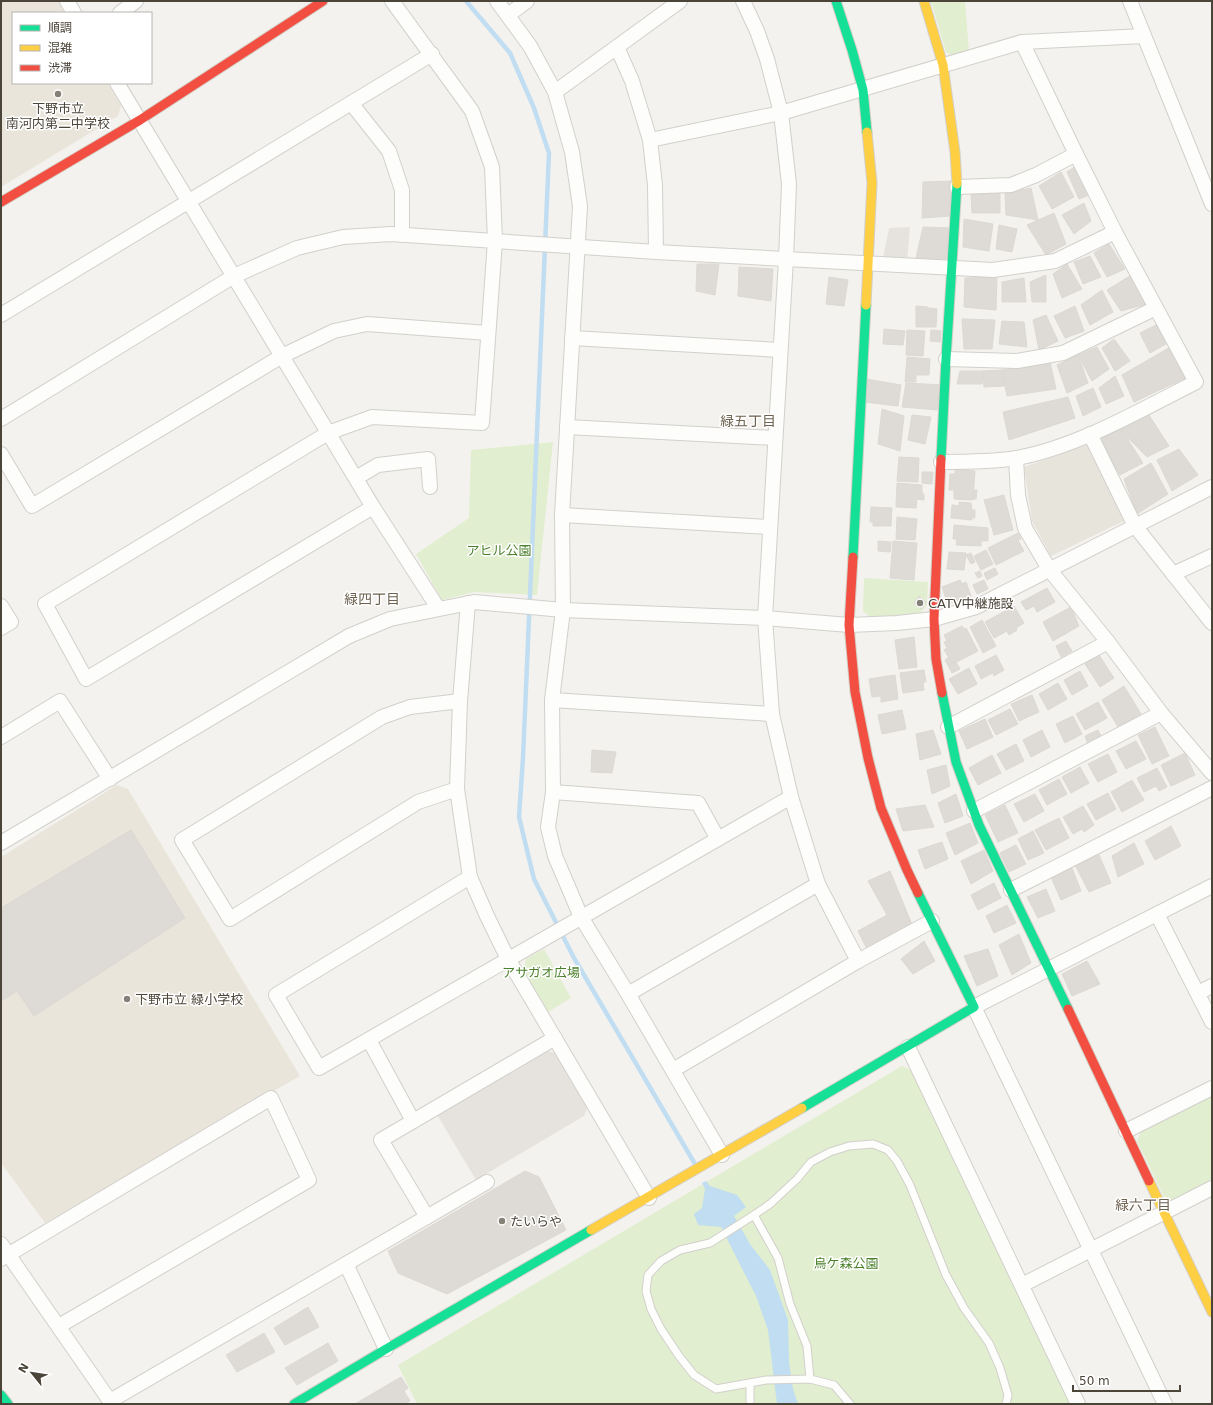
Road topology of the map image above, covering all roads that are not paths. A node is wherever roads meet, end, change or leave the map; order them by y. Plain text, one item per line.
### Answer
1 (67, 1) edge
2 (136, 1) edge
3 (322, 1) edge
4 (392, 1) edge
5 (497, 1) edge
6 (527, 1) edge
7 (680, 1) edge
8 (743, 1) edge
9 (836, 1) edge
10 (924, 1) edge
11 (1130, 1) edge
12 (73, 12) edge
13 (121, 12) edge
14 (508, 15) junction
15 (1144, 36) junction
16 (1022, 42) junction
17 (617, 46) junction
18 (432, 54) junction
19 (943, 66) junction
20 (118, 84) edge
21 (863, 90) junction
22 (555, 92) junction
23 (352, 103) junction
24 (782, 113) junction
25 (140, 120) junction
26 (650, 140) junction
27 (1076, 154) junction
28 (957, 187) junction
29 (1, 202) edge
30 (189, 202) junction
31 (1212, 204) edge
32 (1115, 232) junction
33 (402, 235) junction
34 (494, 241) junction
35 (578, 246) junction
36 (656, 252) junction
37 (786, 259) junction
38 (868, 264) junction
39 (952, 269) junction
40 (234, 276) junction
41 (1156, 308) junction
42 (1, 315) edge
43 (488, 333) junction
44 (572, 338) junction
45 (780, 350) junction
46 (282, 356) junction
47 (946, 359) junction
48 (1, 419) edge
49 (567, 427) junction
50 (328, 433) junction
51 (1090, 434) junction
52 (774, 438) junction
53 (1, 454) edge
54 (1016, 458) junction
55 (941, 462) junction
56 (356, 478) junction
57 (430, 487) dead end
58 (1212, 487) edge
59 (373, 507) junction
60 (562, 515) junction
61 (1135, 526) junction
62 (770, 527) junction
63 (1212, 556) edge
64 (1049, 569) junction
65 (1173, 574) junction
66 (468, 603) junction
67 (1, 606) edge
68 (438, 608) junction
69 (563, 610) junction
70 (765, 618) junction
71 (934, 619) junction
72 (1212, 623) edge
73 (849, 624) junction
74 (1, 628) edge
75 (1108, 642) junction
76 (552, 700) junction
77 (460, 701) junction
78 (1161, 713) junction
79 (772, 714) junction
80 (948, 727) junction
81 (1, 737) edge
82 (1212, 774) edge
83 (110, 779) junction
84 (1212, 788) edge
85 (457, 790) junction
86 (553, 792) junction
87 (791, 797) junction
88 (974, 811) junction
89 (718, 839) junction
90 (1, 843) edge
91 (470, 877) junction
92 (818, 884) junction
93 (1212, 886) edge
94 (1012, 890) junction
95 (1157, 914) junction
96 (581, 917) junction
97 (932, 921) junction
98 (508, 959) junction
99 (858, 961) junction
100 (1049, 968) junction
101 (1212, 986) edge
102 (1198, 993) junction
103 (628, 994) junction
104 (974, 1007) junction
105 (1212, 1022) edge
106 (555, 1038) junction
107 (369, 1040) junction
108 (908, 1047) junction
109 (673, 1070) junction
110 (1212, 1088) edge
111 (413, 1121) junction
112 (1126, 1131) junction
113 (722, 1155) junction
114 (487, 1182) dead end
115 (1212, 1188) edge
116 (649, 1198) junction
117 (1164, 1212) junction
118 (754, 1215) junction
119 (427, 1217) junction
120 (1092, 1250) junction
121 (4, 1252) edge
122 (346, 1264) junction
123 (1022, 1286) junction
124 (1207, 1289) edge
125 (1212, 1312) edge
126 (59, 1326) junction
127 (386, 1349) junction
128 (810, 1379) junction
129 (750, 1384) junction
130 (1, 1395) edge
131 (111, 1402) edge
132 (8, 1404) edge
133 (294, 1404) edge
134 (750, 1404) edge
135 (850, 1404) edge
136 (1006, 1404) edge
137 (1078, 1404) edge
138 (1165, 1404) edge

1 - 12 street
2 - 13 street
3 - 25 street
4 - 18 street
5 - 14 street
6 - 14 street
7 - 17 street
8 - 24 street
9 - 21 street
10 - 19 street
11 - 15 street
14 - 22 street
15 - 16 street
15 - 31 street
16 - 19 street
16 - 27 street
17 - 22 street
17 - 26 street
18 - 23 street
18 - 34 street
19 - 21 street
19 - 28 street
20 - 25 street
21 - 24 street
21 - 38 street
22 - 35 street
23 - 30 street
23 - 33 street
24 - 26 street
24 - 37 street
25 - 29 street
25 - 30 street
26 - 36 street
27 - 28 street
27 - 32 street
28 - 39 street
30 - 40 street
30 - 42 street
32 - 39 street
32 - 41 street
33 - 34 street
33 - 40 street
34 - 35 street
34 - 43 street
35 - 36 street
35 - 44 street
36 - 37 street
37 - 38 street
37 - 45 street
38 - 39 street
38 - 73 street
39 - 47 street
40 - 46 street
40 - 48 street
41 - 47 street
41 - 51 street
43 - 46 street
43 - 50 street
44 - 45 street
44 - 49 street
45 - 52 street
46 - 50 street
46 - 53 street
47 - 55 street
49 - 52 street
49 - 60 street
50 - 56 street
50 - 59 street
51 - 54 street
51 - 61 street
52 - 62 street
54 - 55 street
54 - 64 street
55 - 71 street
56 - 57 street
56 - 59 street
58 - 61 street
59 - 68 street
60 - 62 street
60 - 69 street
61 - 64 street
61 - 65 street
62 - 70 street
63 - 65 street
64 - 71 street
64 - 75 street
65 - 72 street
66 - 68 street
66 - 69 street
66 - 77 street
67 - 74 street
68 - 83 street
69 - 70 street
69 - 76 street
70 - 73 street
70 - 79 street
71 - 73 street
71 - 80 street
73 - 97 street
75 - 78 street
75 - 80 street
76 - 79 street
76 - 86 street
77 - 85 street
77 - 85 street
78 - 82 street
78 - 88 street
79 - 87 street
80 - 88 street
81 - 83 street
83 - 90 street
84 - 94 street
85 - 91 street
86 - 89 street
86 - 96 street
87 - 89 street
87 - 92 street
88 - 94 street
89 - 96 street
91 - 98 street
91 - 107 street
92 - 99 street
92 - 103 street
93 - 95 street
94 - 100 street
95 - 100 street
95 - 102 street
96 - 98 street
96 - 103 street
97 - 99 street
97 - 104 street
98 - 106 street
98 - 107 street
99 - 109 street
100 - 104 street
100 - 112 street
101 - 102 street
102 - 105 street
103 - 109 street
104 - 108 street
104 - 120 street
106 - 111 street
106 - 116 street
107 - 111 street
108 - 113 street
108 - 123 street
109 - 113 street
110 - 112 street
111 - 119 street
112 - 117 street
113 - 116 street
114 - 119 street
115 - 117 street
116 - 127 street
117 - 120 street
117 - 124 street
118 - 128 lane
118 - 129 lane
118 - 136 lane
119 - 122 street
120 - 123 street
120 - 138 street
121 - 126 street
121 - 126 street
122 - 127 street
122 - 131 street
123 - 137 street
124 - 125 street
126 - 131 street
127 - 133 street
128 - 129 lane
128 - 135 lane
129 - 134 lane
130 - 132 street

